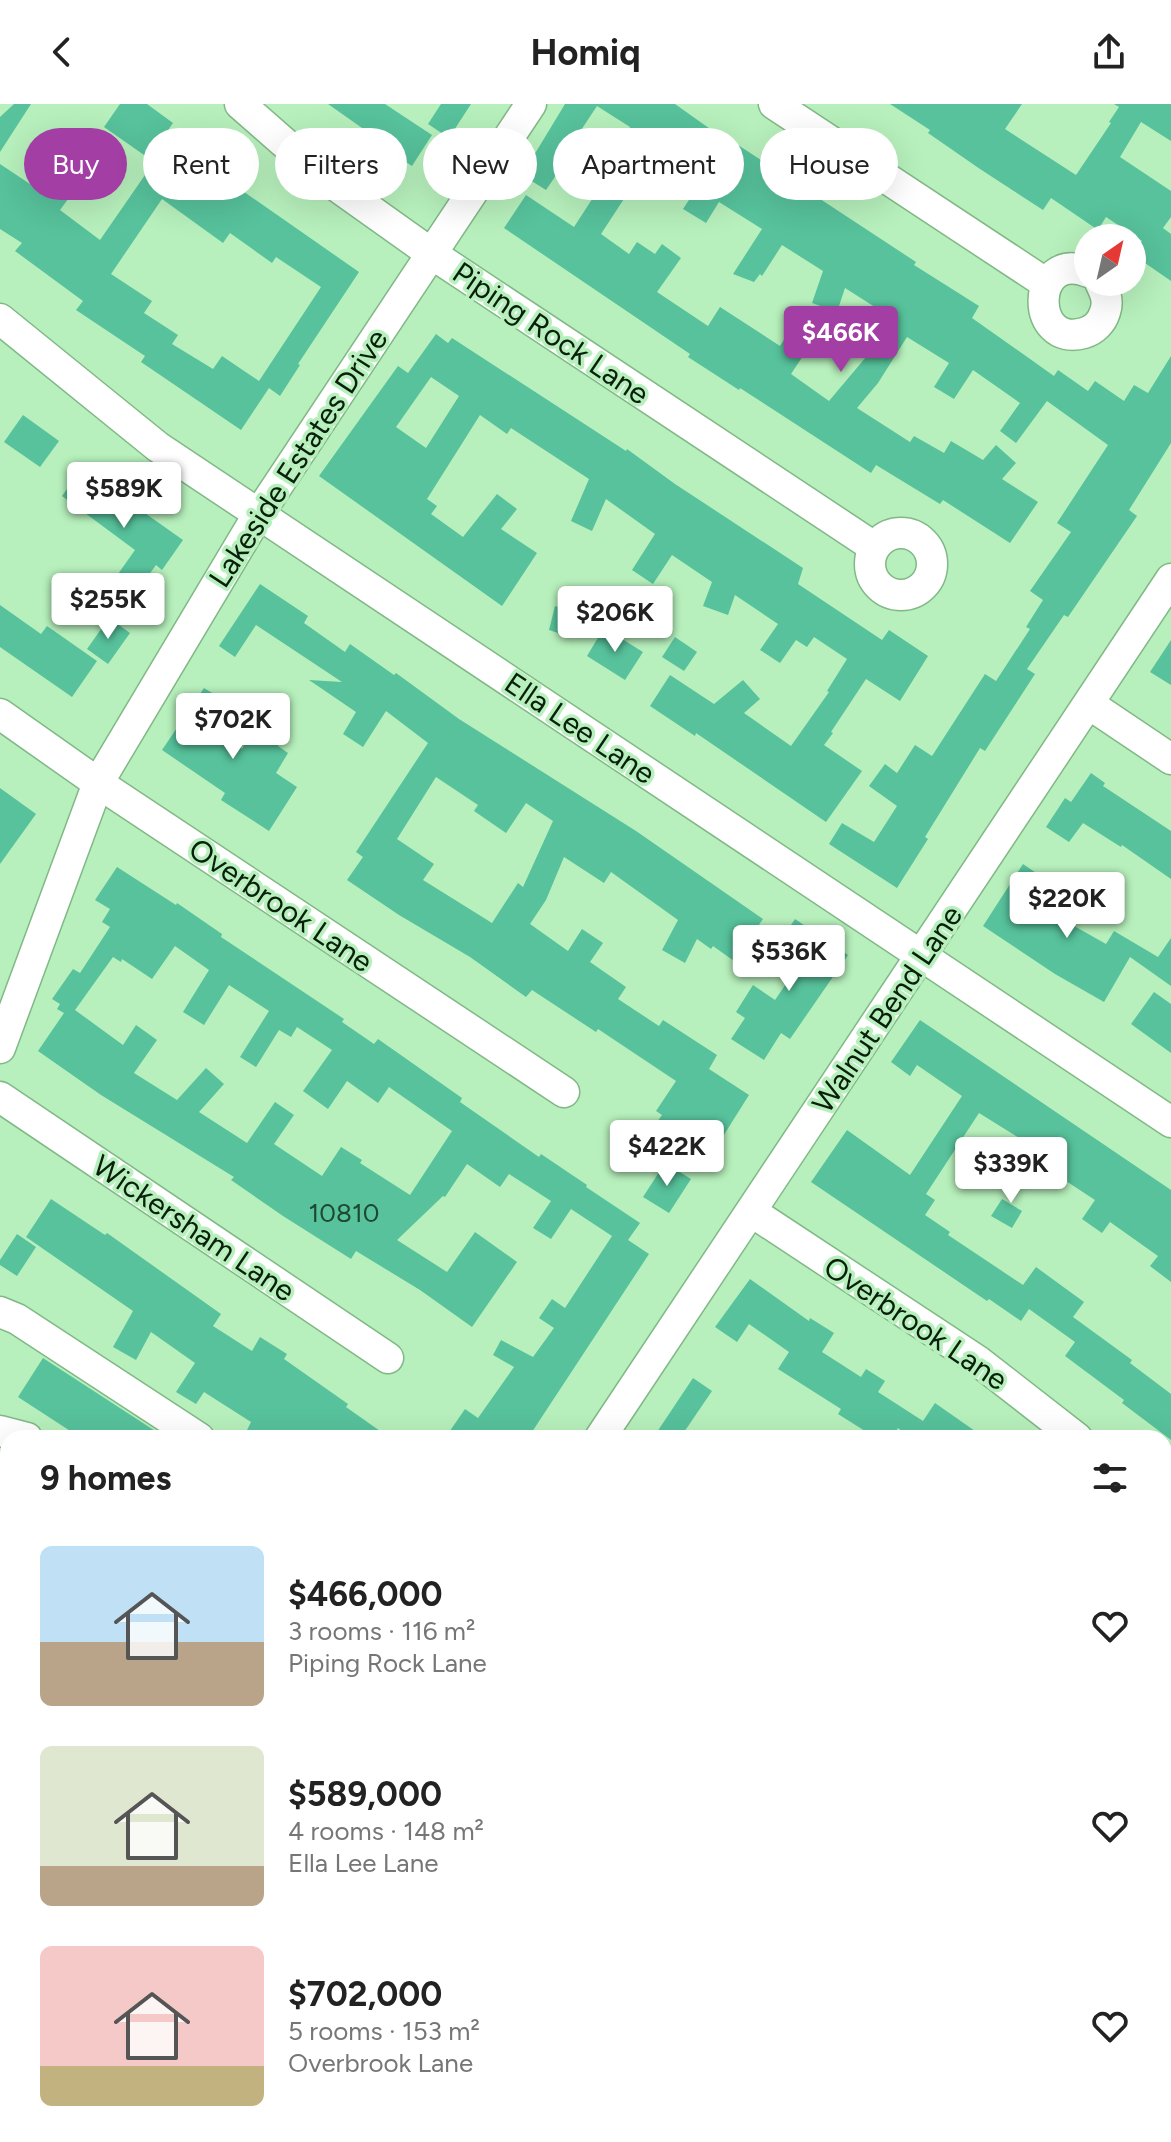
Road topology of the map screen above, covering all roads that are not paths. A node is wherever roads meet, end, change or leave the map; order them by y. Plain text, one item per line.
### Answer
1 (240, 104) edge
2 (531, 104) edge
3 (774, 104) edge
4 (432, 254) junction
5 (1074, 271) edge
6 (1047, 284) junction
7 (1106, 296) edge
8 (0, 319) edge
9 (258, 515) junction
10 (874, 547) dead end
11 (1171, 579) edge
12 (1089, 704) junction
13 (0, 714) edge
14 (1171, 759) edge
15 (98, 783) junction
16 (923, 955) junction
17 (0, 1048) edge
18 (564, 1092) dead end
19 (0, 1097) edge
20 (1171, 1122) edge
21 (752, 1212) junction
22 (0, 1312) edge
23 (388, 1358) dead end
24 (187, 1430) edge
25 (605, 1430) edge
26 (1067, 1430) edge

1 - 4 street, Piping Rock Lane
2 - 4 street, Lakeside Estates Drive
3 - 6 street
4 - 9 street, Lakeside Estates Drive
4 - 10 street, Piping Rock Lane
5 - 6 street
6 - 7 street
8 - 9 street, Ella Lee Lane
9 - 15 street, Lakeside Estates Drive
9 - 16 street, Ella Lee Lane
11 - 12 street, Walnut Bend Lane
12 - 14 street
12 - 16 street, Walnut Bend Lane
13 - 15 street, Overbrook Lane
15 - 17 street, Lakeside Estates Drive
15 - 18 street, Overbrook Lane
16 - 20 street, Ella Lee Lane
16 - 21 street, Walnut Bend Lane
19 - 23 street, Wickersham Lane
21 - 25 street, Walnut Bend Lane
21 - 26 street, Overbrook Lane
22 - 24 street

